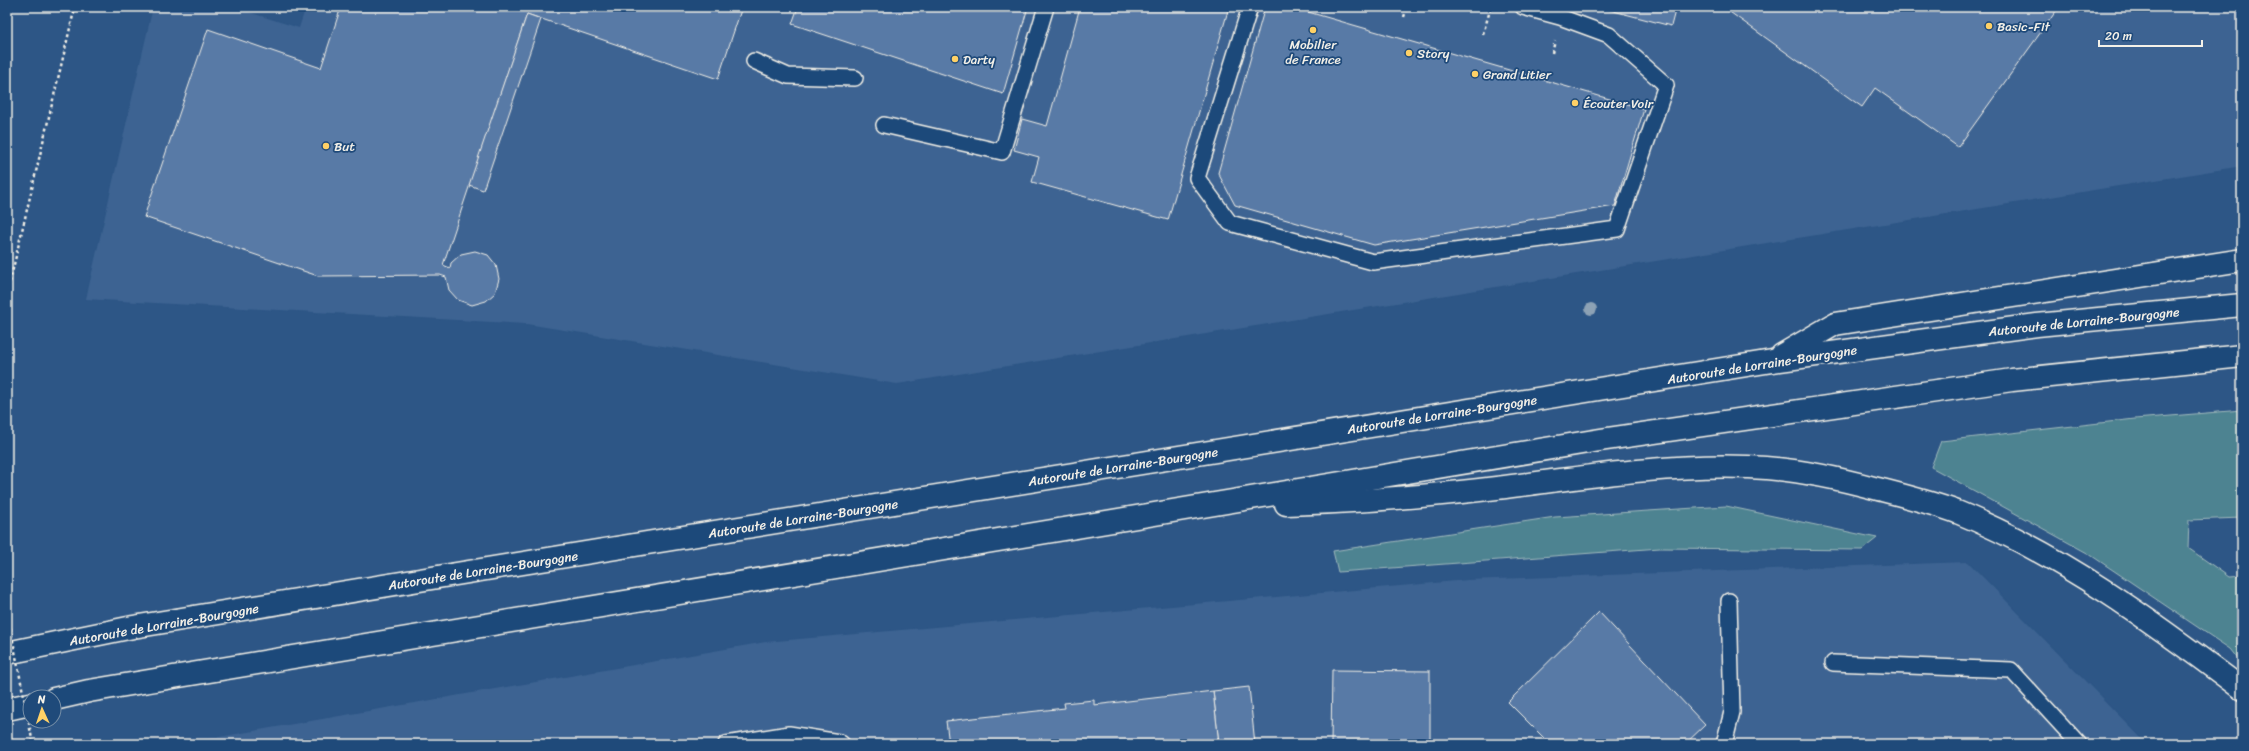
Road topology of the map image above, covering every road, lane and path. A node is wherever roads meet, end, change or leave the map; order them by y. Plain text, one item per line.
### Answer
1 (75, 7) edge
2 (1046, 7) edge
3 (1250, 7) edge
4 (1407, 7) edge
5 (1491, 7) edge
6 (1523, 7) edge
7 (1404, 17) dead end
8 (1483, 34) dead end
9 (754, 61) dead end
10 (855, 78) dead end
11 (884, 125) dead end
12 (2242, 260) edge
13 (7, 294) edge
14 (2242, 305) edge
15 (2242, 356) edge
16 (1772, 361) junction
17 (1191, 508) junction
18 (1729, 601) dead end
19 (7, 610) edge
20 (7, 653) edge
21 (1833, 663) dead end
22 (2242, 689) edge
23 (62, 697) edge
24 (22, 706) edge
25 (7, 709) edge
26 (32, 744) edge
27 (726, 744) edge
28 (842, 744) edge
29 (1724, 744) edge
30 (2079, 744) edge

1 - 13 path
2 - 11 lane
3 - 6 lane
4 - 7 path
5 - 8 path
9 - 10 lane
12 - 16 highway
14 - 16 highway, Autoroute de Lorraine-Bourgogne
15 - 17 highway
16 - 20 highway, Autoroute de Lorraine-Bourgogne
17 - 22 highway
17 - 23 highway
18 - 29 lane
19 - 26 path, bridge
21 - 30 lane
24 - 25 highway
27 - 28 lane

